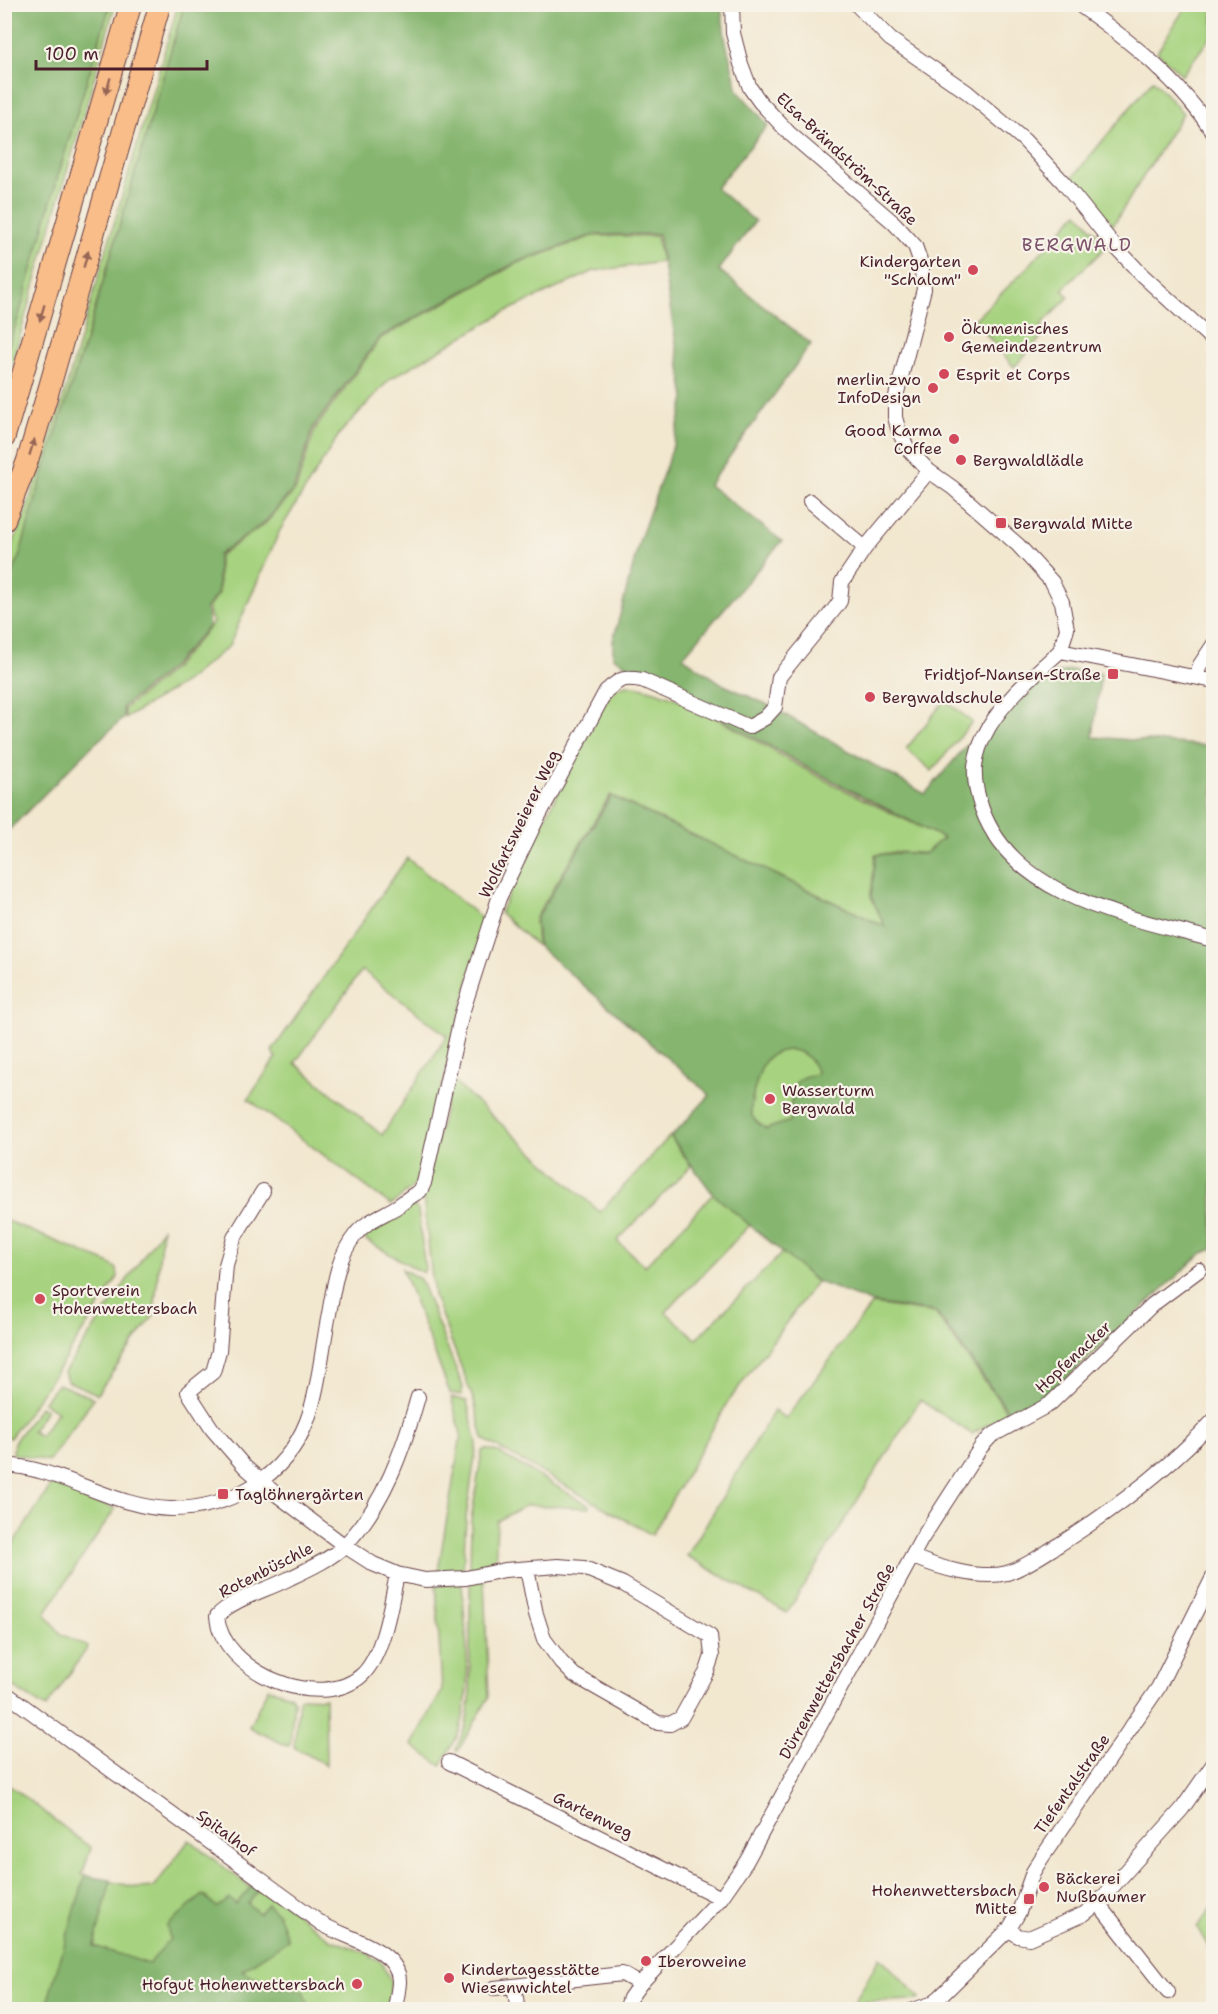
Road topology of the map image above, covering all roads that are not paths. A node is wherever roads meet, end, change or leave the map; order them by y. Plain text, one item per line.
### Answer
1 (131, 4) edge
2 (160, 4) edge
3 (732, 4) edge
4 (856, 4) edge
5 (1078, 4) edge
6 (1214, 134) edge
7 (1214, 341) edge
8 (4, 438) edge
9 (929, 471) junction
10 (810, 501) dead end
11 (4, 521) edge
12 (865, 548) junction
13 (1214, 644) edge
14 (1060, 651) junction
15 (1196, 677) junction
16 (1214, 681) edge
17 (1214, 940) edge
18 (262, 1191) dead end
19 (1199, 1270) dead end
20 (418, 1397) dead end
21 (1214, 1420) edge
22 (4, 1465) edge
23 (261, 1481) junction
24 (345, 1546) junction
25 (913, 1557) junction
26 (527, 1569) junction
27 (398, 1574) junction
28 (1214, 1575) edge
29 (4, 1692) edge
30 (449, 1762) dead end
31 (1214, 1763) edge
32 (721, 1898) junction
33 (1098, 1903) junction
34 (1009, 1929) junction
35 (640, 1984) junction
36 (514, 1986) junction
37 (494, 1988) dead end
38 (1168, 1992) dead end
39 (944, 2003) edge
40 (394, 2010) edge
41 (518, 2010) edge
42 (626, 2010) edge
43 (913, 2010) edge

1 -> 8 highway
11 -> 2 highway
3 - 9 street, Elsa-Brändström-Straße
4 - 7 street
5 - 6 street
9 - 12 street
9 - 14 street, Elsa-Brändström-Straße
10 - 12 street
12 - 23 street, Wolfartsweierer Weg
13 - 15 street
14 - 15 street
14 - 17 street
15 - 16 street
18 - 23 street
19 - 25 street, Hopfenacker
20 - 24 street, Rotenbüschle
21 - 25 street, Dürrenwettersbacher Straße
22 - 23 street
23 - 24 street
24 - 27 street
24 - 27 street, Rotenbüschle
25 - 32 street, Dürrenwettersbacher Straße
26 - 26 street
26 - 27 street
28 - 34 street, Tiefentalstraße
29 - 40 street, Spitalhof
30 - 32 street, Gartenweg
31 - 33 street
32 - 35 street, Dürrenwettersbacher Straße
33 - 34 street
33 - 38 street
34 - 39 street, Tiefentalstraße
35 - 36 street
35 - 42 street, Dürrenwettersbacher Straße
36 - 37 street
36 - 41 street
39 - 43 street, Tiefentalstraße

